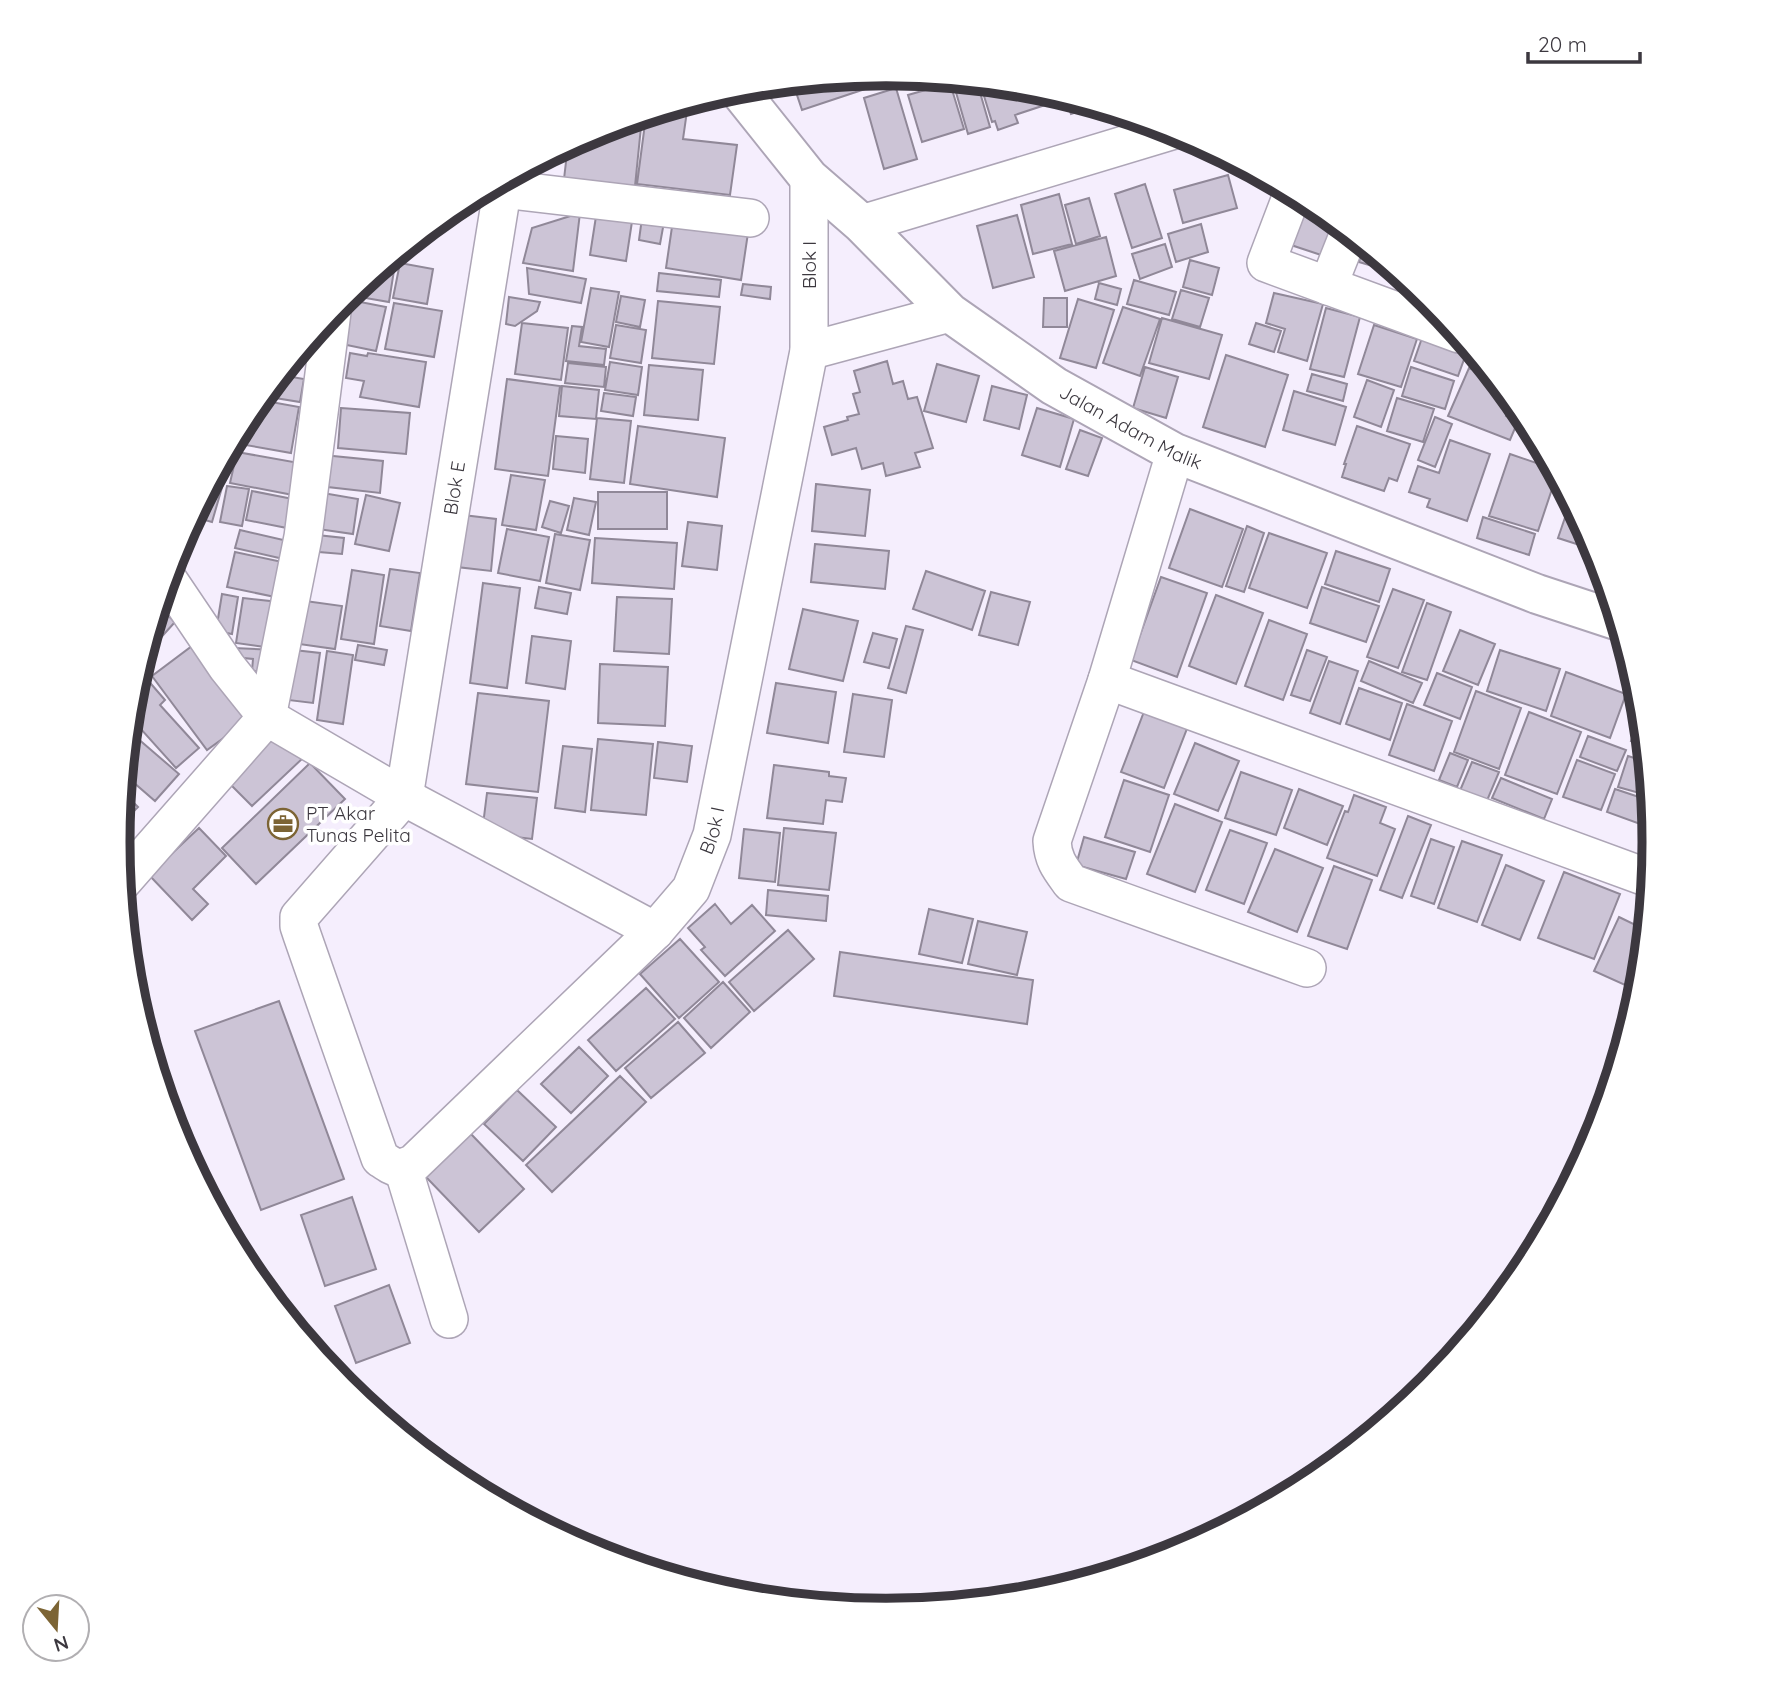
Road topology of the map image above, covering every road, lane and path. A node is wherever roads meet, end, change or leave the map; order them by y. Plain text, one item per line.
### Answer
1 (746, 99) edge
2 (1156, 136) edge
3 (809, 178) junction
4 (512, 185) edge
5 (503, 190) edge
6 (1289, 202) edge
7 (750, 218) dead end
8 (862, 224) junction
9 (1346, 241) edge
10 (1328, 286) junction
11 (950, 313) junction
12 (1440, 327) edge
13 (330, 331) edge
14 (809, 351) junction
15 (1175, 453) junction
16 (174, 588) edge
17 (1609, 618) edge
18 (1107, 680) junction
19 (267, 717) junction
20 (404, 797) junction
21 (131, 872) edge
22 (1642, 876) edge
23 (655, 931) junction
24 (1307, 968) dead end
25 (392, 1163) junction
26 (449, 1319) dead end

1 - 3 street, Jalan Adam Malik
2 - 8 street
3 - 8 street, Jalan Adam Malik
3 - 14 street, Blok I
4 - 7 street
5 - 20 street, Blok E
6 - 10 street
8 - 11 street, Jalan Adam Malik
9 - 10 street
10 - 12 street
11 - 14 street
11 - 15 street, Jalan Adam Malik
13 - 19 street
14 - 23 street, Blok I
15 - 17 street, Jalan Adam Malik
15 - 18 street
16 - 19 street
18 - 22 street
18 - 24 street
19 - 20 street
19 - 21 street
20 - 23 street
20 - 25 street
23 - 25 street, Blok I
25 - 26 street

